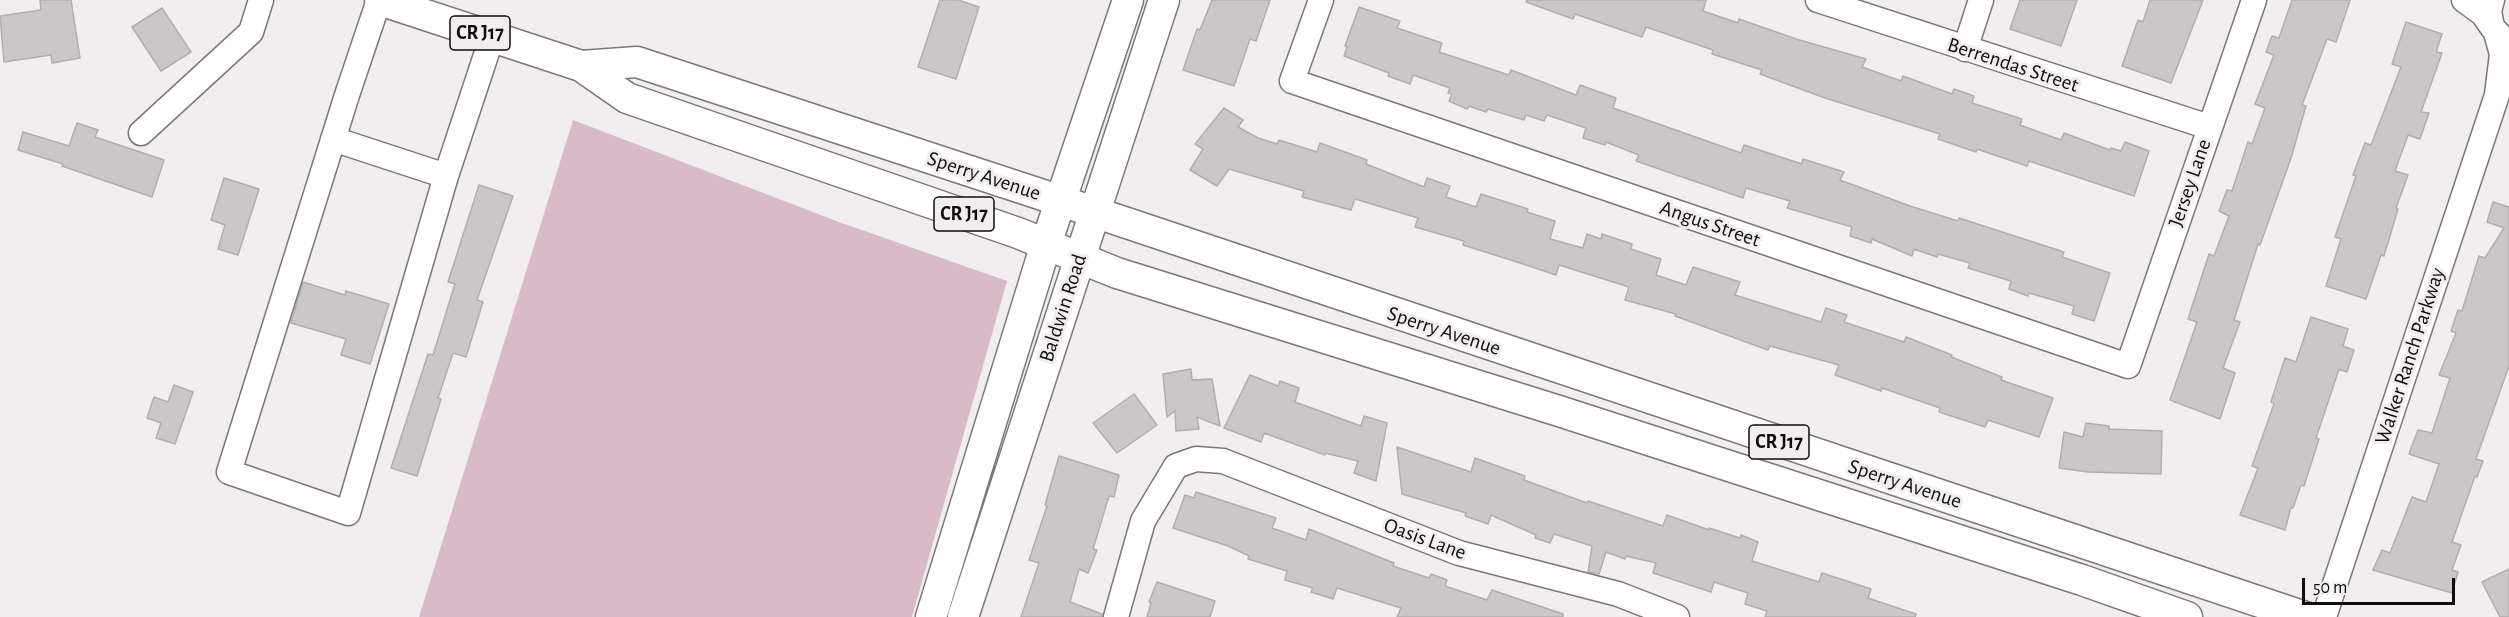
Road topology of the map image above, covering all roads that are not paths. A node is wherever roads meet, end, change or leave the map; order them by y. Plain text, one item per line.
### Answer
1 (261, 0) edge
2 (380, 0) edge
3 (1128, 0) edge
4 (1164, 0) edge
5 (1321, 0) edge
6 (1818, 0) edge
7 (1981, 0) edge
8 (2254, 0) edge
9 (2464, 0) edge
10 (2492, 0) edge
11 (2499, 35) edge
12 (492, 37) junction
13 (1965, 49) junction
14 (581, 66) junction
15 (2509, 73) edge
16 (2497, 95) junction
17 (2209, 127) junction
18 (141, 133) dead end
19 (333, 140) junction
20 (446, 176) junction
21 (1061, 201) junction
22 (1094, 212) junction
23 (1046, 244) junction
24 (1079, 257) junction
25 (2128, 366) joint
26 (931, 617) edge
27 (963, 617) edge
28 (1116, 617) edge
29 (1677, 617) edge
30 (2187, 617) edge
31 (2305, 617) edge
32 (2324, 617) edge

1 - 18 street
2 - 12 main road, Sperry Avenue / CR J17
2 - 19 street
3 - 21 main road, Baldwin Road
4 - 22 main road, Baldwin Road
5 - 25 street, Angus Street
6 - 13 street, Berrendas Street
7 - 13 street
8 - 17 street, Jersey Lane
9 - 11 street
10 - 11 street, Walker Ranch Parkway
11 - 16 street, Walker Ranch Parkway
12 - 14 main road, Sperry Avenue / CR J17
12 - 20 street
13 - 17 street, Berrendas Street
14 - 21 main road, Sperry Avenue / CR J17
14 - 23 main road, Sperry Avenue / CR J17
15 - 16 street, Walker Ranch Parkway
16 - 32 street, Walker Ranch Parkway
17 - 25 street, Jersey Lane
19 - 20 street
19 - 20 street
21 - 22 main road, Sperry Avenue / CR J17
21 - 23 main road, Baldwin Road
22 - 24 main road, Baldwin Road
22 - 31 main road, Sperry Avenue / CR J17
23 - 24 main road, Sperry Avenue / CR J17
23 - 26 main road, Baldwin Road
24 - 27 main road, Baldwin Road
24 - 30 main road, Sperry Avenue / CR J17
28 - 29 street, Oasis Lane

